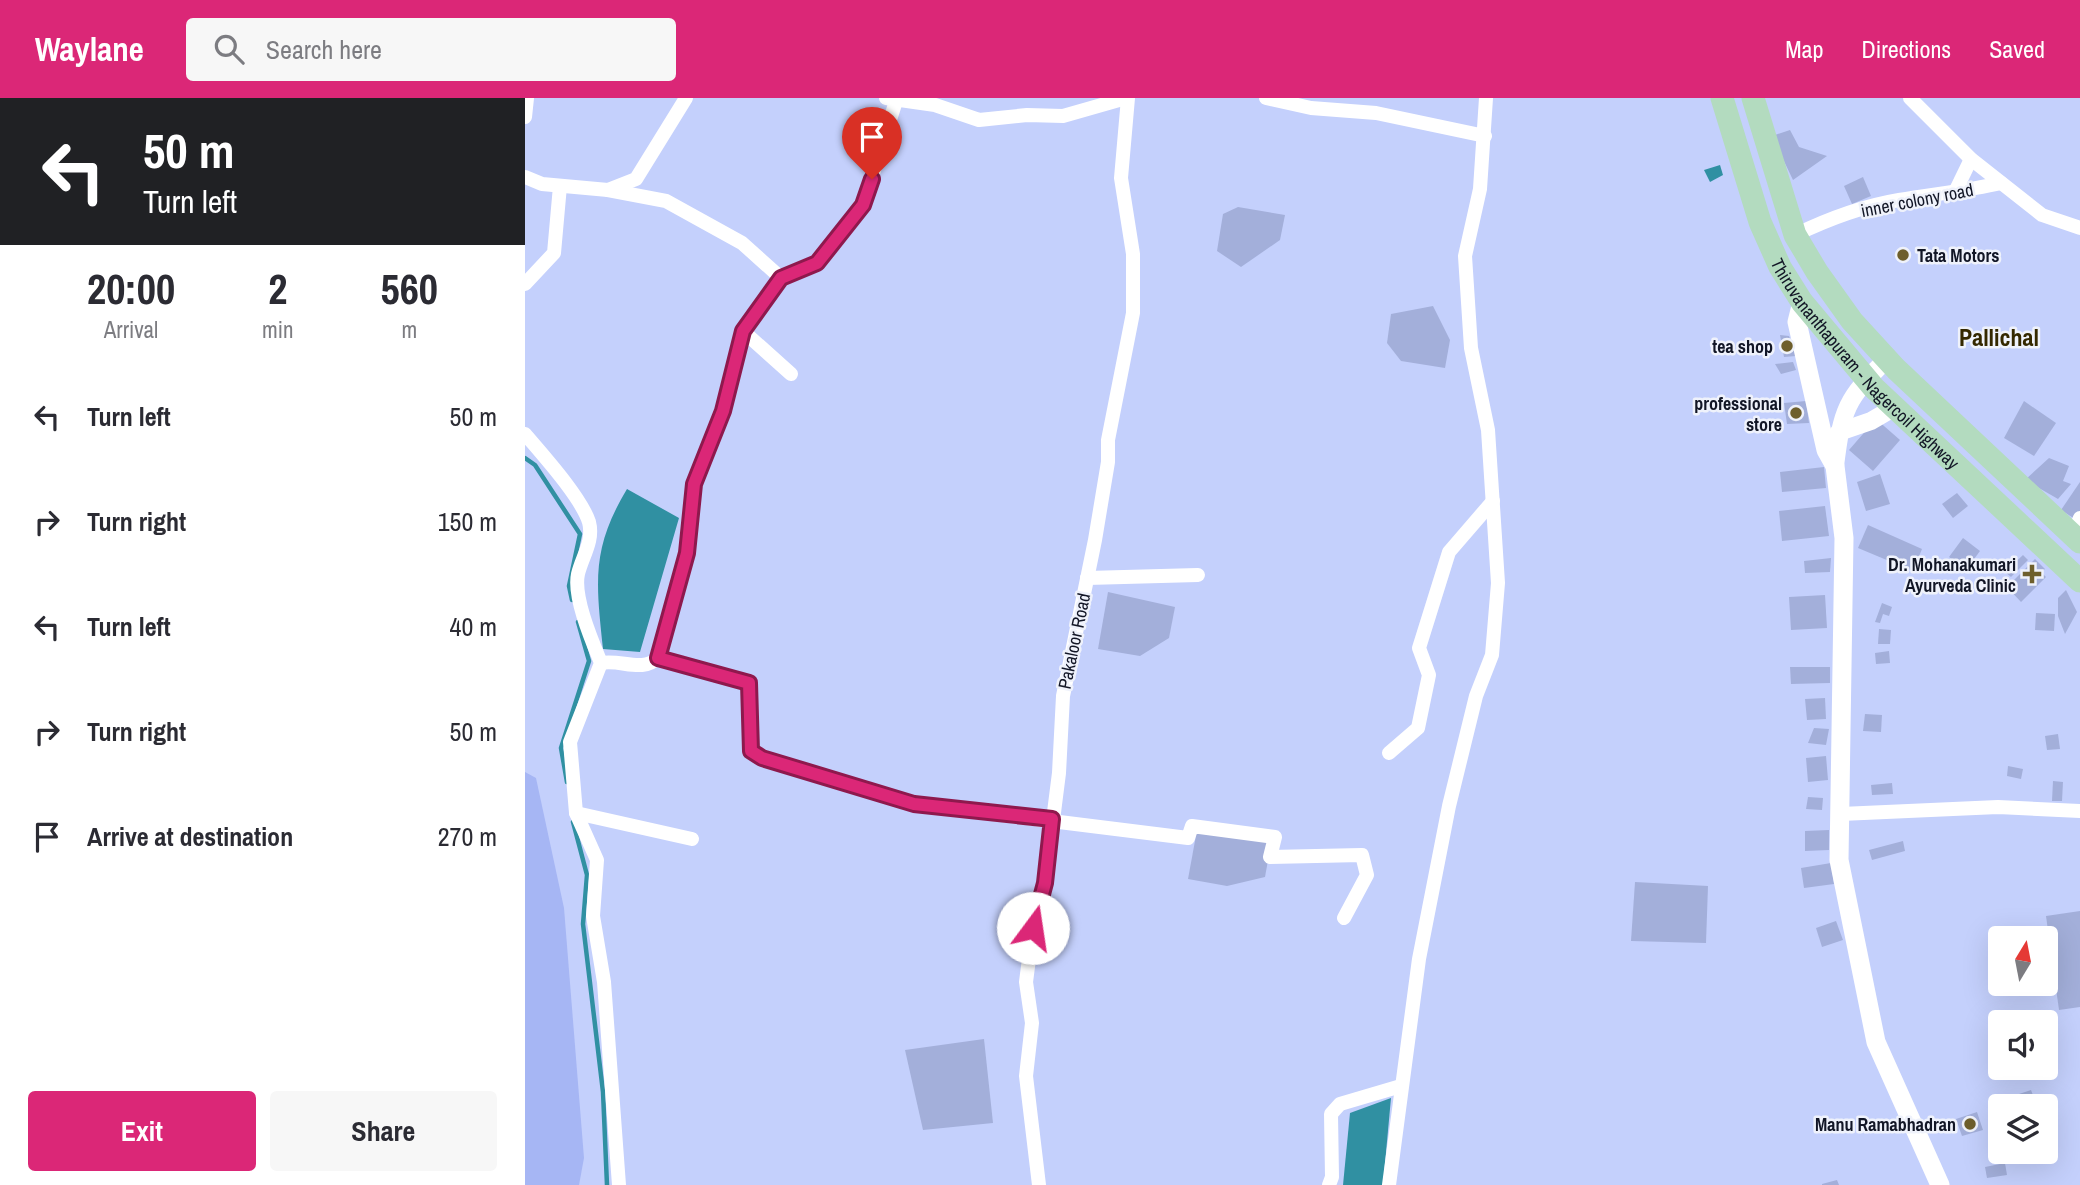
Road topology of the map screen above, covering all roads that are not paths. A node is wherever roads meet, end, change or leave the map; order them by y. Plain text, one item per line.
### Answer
1 (527, 98) edge
2 (686, 98) edge
3 (1127, 98) edge
4 (1266, 98) edge
5 (1486, 98) edge
6 (1722, 98) edge
7 (1753, 98) edge
8 (1910, 98) edge
9 (891, 99) edge
10 (525, 117) edge
11 (1485, 136) junction
12 (1971, 159) junction
13 (525, 177) edge
14 (2001, 183) junction
15 (560, 186) junction
16 (608, 190) junction
17 (1954, 194) junction
18 (2080, 228) edge
19 (1795, 235) junction
20 (781, 278) junction
21 (525, 284) edge
22 (1803, 302) junction
23 (743, 331) junction
24 (1887, 359) junction
25 (791, 374) dead end
26 (1866, 379) junction
27 (1895, 407) junction
28 (1839, 432) junction
29 (525, 434) edge
30 (1835, 466) junction
31 (1493, 502) junction
32 (2078, 532) edge
33 (1198, 575) dead end
34 (1087, 578) junction
35 (2080, 582) edge
36 (658, 658) junction
37 (601, 663) junction
38 (1389, 753) dead end
39 (2080, 811) edge
40 (576, 813) junction
41 (1841, 814) junction
42 (1052, 819) junction
43 (692, 839) dead end
44 (1344, 918) dead end
45 (1401, 1086) junction
46 (619, 1185) edge
47 (1039, 1185) edge
48 (1329, 1185) edge
49 (1389, 1185) edge
50 (1940, 1185) edge

1 - 10 street
2 - 16 street
3 - 9 street
3 - 34 street, Pakaloor Road
4 - 11 street
5 - 11 street
6 - 22 main road, Thiruvananthapuram - Nagercoil Highway
7 - 19 main road, Thiruvananthapuram - Nagercoil Highway
8 - 12 street, inner colony road
9 - 20 street
11 - 31 street
12 - 14 street, inner colony road
12 - 17 street
13 - 15 street
14 - 17 street, inner colony road
14 - 18 street, inner colony road
15 - 16 street
15 - 21 street
16 - 20 street
17 - 19 street, inner colony road
19 - 24 main road, Thiruvananthapuram - Nagercoil Highway
20 - 23 street
22 - 26 main road, Thiruvananthapuram - Nagercoil Highway
22 - 30 main road
23 - 25 street
23 - 36 street
24 - 26 street
24 - 32 main road, Thiruvananthapuram - Nagercoil Highway
26 - 27 main road, Thiruvananthapuram - Nagercoil Highway
26 - 28 street
27 - 28 street
27 - 35 main road, Thiruvananthapuram - Nagercoil Highway
28 - 30 street
29 - 37 street
30 - 41 main road
31 - 38 street
31 - 45 street
33 - 34 street
34 - 42 street, Pakaloor Road
36 - 37 street
36 - 42 street
37 - 40 street
39 - 41 street
40 - 43 street
40 - 46 street
41 - 50 main road
42 - 44 street
42 - 47 street, Pakaloor Road
45 - 48 street
45 - 49 street

